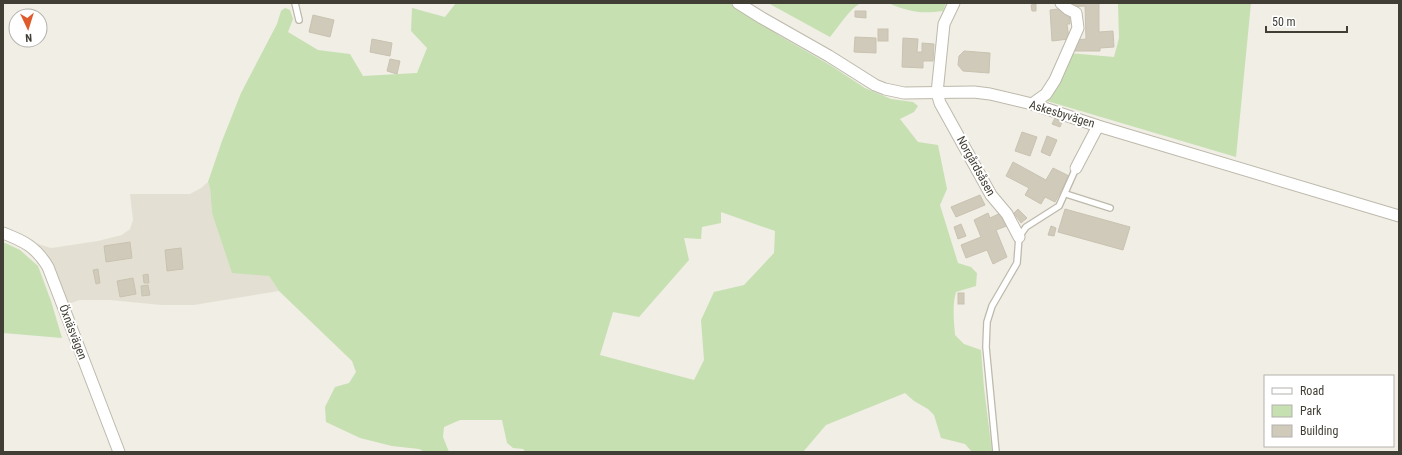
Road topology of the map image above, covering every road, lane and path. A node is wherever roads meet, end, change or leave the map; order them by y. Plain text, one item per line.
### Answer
1 (295, 3) edge
2 (738, 3) edge
3 (954, 3) edge
4 (1061, 3) edge
5 (299, 20) dead end
6 (937, 92) junction
7 (1032, 104) junction
8 (1098, 126) junction
9 (1076, 168) joint
10 (1066, 194) junction
11 (1110, 208) dead end
12 (1399, 216) edge
13 (3, 232) edge
14 (1019, 237) junction
15 (119, 452) edge
16 (996, 452) edge

1 - 5 lane
2 - 6 street, Askesbyvägen
3 - 6 street
4 - 7 street
6 - 7 street, Askesbyvägen
6 - 14 street, Norgårdsåsen
7 - 8 street, Askesbyvägen
8 - 9 street
8 - 12 street, Askesbyvägen
9 - 10 lane
10 - 11 lane
10 - 14 lane
13 - 15 street, Öxnäsvägen
14 - 16 lane

